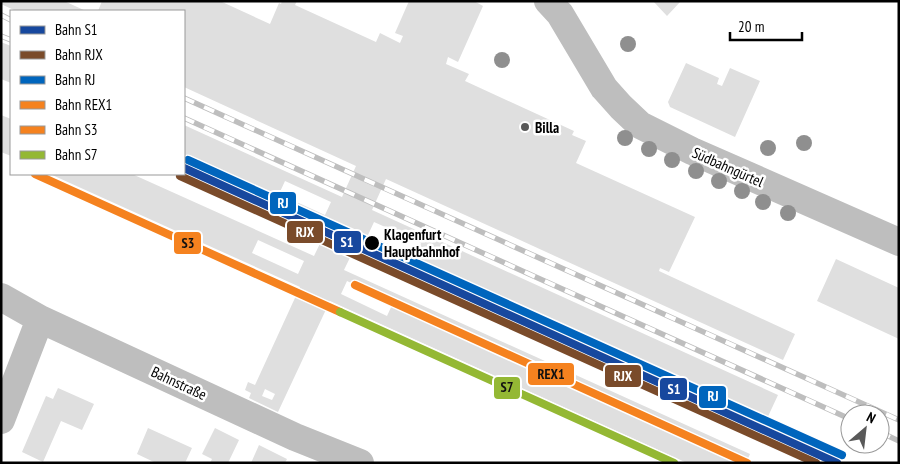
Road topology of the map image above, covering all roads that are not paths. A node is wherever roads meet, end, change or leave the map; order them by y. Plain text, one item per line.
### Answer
1 (548, 1) edge
2 (899, 242) edge
3 (1, 297) edge
4 (40, 319) junction
5 (1, 420) edge
6 (360, 463) edge

1 - 2 street, Südbahngürtel
3 - 4 street, Bahnstraße
4 - 5 street
4 - 6 street, Bahnstraße

